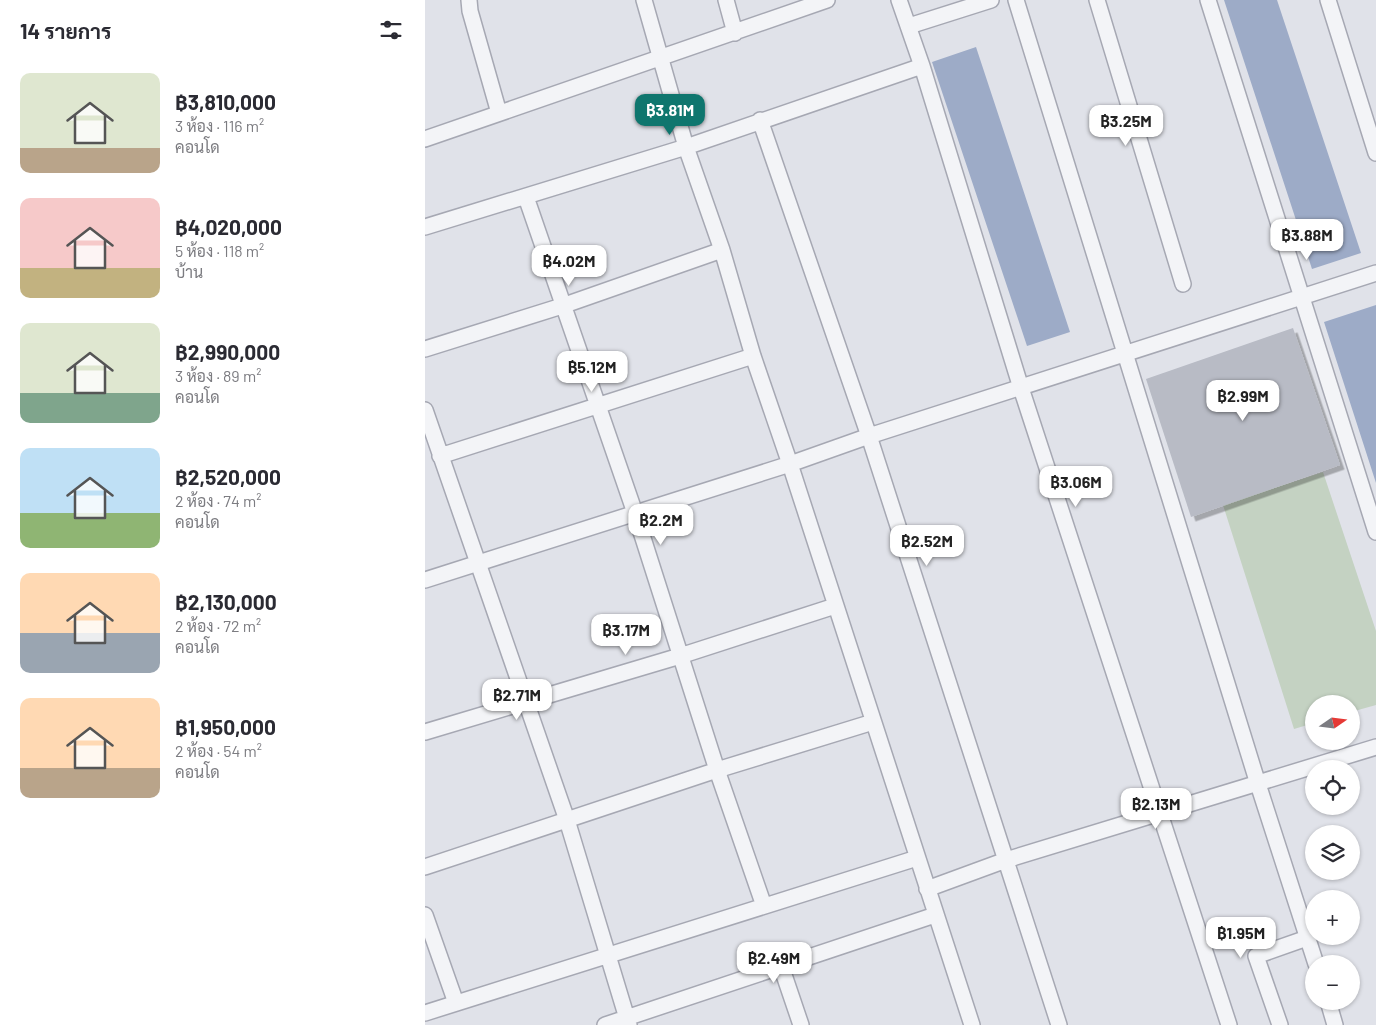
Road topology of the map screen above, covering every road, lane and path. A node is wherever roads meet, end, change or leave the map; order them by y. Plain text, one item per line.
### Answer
1 (469, 0) edge
2 (644, 0) edge
3 (726, 0) edge
4 (827, 0) edge
5 (899, 0) edge
6 (991, 0) edge
7 (1016, 0) edge
8 (1097, 0) edge
9 (1208, 0) edge
10 (1328, 0) edge
11 (909, 26) junction
12 (735, 33) junction
13 (662, 58) junction
14 (922, 66) junction
15 (499, 113) junction
16 (760, 120) junction
17 (425, 140) edge
18 (686, 147) junction
19 (1376, 153) edge
20 (526, 197) junction
21 (425, 227) edge
22 (722, 250) junction
23 (1376, 273) edge
24 (1183, 284) dead end
25 (1303, 296) junction
26 (562, 306) junction
27 (425, 349) edge
28 (1125, 353) junction
29 (753, 356) junction
30 (1021, 388) junction
31 (599, 406) junction
32 (425, 410) edge
33 (869, 436) junction
34 (440, 456) junction
35 (790, 464) junction
36 (635, 513) junction
37 (1376, 532) edge
38 (479, 565) junction
39 (425, 580) edge
40 (835, 606) junction
41 (680, 656) junction
42 (527, 702) junction
43 (873, 722) junction
44 (425, 732) edge
45 (1376, 747) edge
46 (717, 770) junction
47 (1258, 784) junction
48 (1160, 814) junction
49 (567, 820) junction
50 (917, 858) junction
51 (1006, 860) junction
52 (425, 867) edge
53 (927, 889) junction
54 (764, 906) junction
55 (425, 915) edge
56 (935, 915) junction
57 (1305, 932) edge
58 (1305, 939) edge
59 (607, 956) junction
60 (781, 966) junction
61 (456, 1003) junction
62 (1331, 1010) edge
63 (425, 1013) edge
64 (628, 1021) edge
65 (605, 1025) edge
66 (801, 1025) edge
67 (972, 1025) edge
68 (1059, 1025) edge
69 (1229, 1025) edge
70 (1280, 1025) edge
71 (1335, 1025) edge

1 - 15 street
2 - 13 street
3 - 12 street
4 - 12 street
5 - 11 street
6 - 11 street
7 - 28 street
8 - 24 street
9 - 25 street
10 - 19 street
11 - 14 street
12 - 13 street
13 - 15 street
13 - 18 street
14 - 16 street
14 - 30 street
15 - 17 street
16 - 18 street
16 - 33 street
18 - 20 street
18 - 22 street
20 - 21 street
20 - 26 street
22 - 26 street
22 - 29 street
23 - 25 street
25 - 28 street
25 - 37 street
26 - 27 street
26 - 31 street
28 - 30 street
28 - 47 street
29 - 31 street
29 - 35 street
30 - 33 street
30 - 48 street
31 - 34 street
31 - 36 street
32 - 34 street
33 - 35 street
33 - 51 street
34 - 38 street
35 - 36 street
35 - 40 street
36 - 38 street
36 - 41 street
38 - 39 street
38 - 42 street
40 - 41 street
40 - 43 street
41 - 42 street
41 - 46 street
42 - 44 street
42 - 49 street
43 - 46 street
43 - 50 street
45 - 47 street
46 - 49 street
46 - 54 street
47 - 48 street
47 - 57 street
48 - 51 street
48 - 69 street
49 - 52 street
49 - 59 street
50 - 53 street
50 - 54 street
51 - 53 street
51 - 68 street
53 - 56 street
54 - 59 street
55 - 61 street
56 - 60 street
56 - 67 street
58 - 70 street
59 - 61 street
59 - 64 street
60 - 64 street
60 - 66 street
61 - 63 street
62 - 71 street
64 - 65 street

